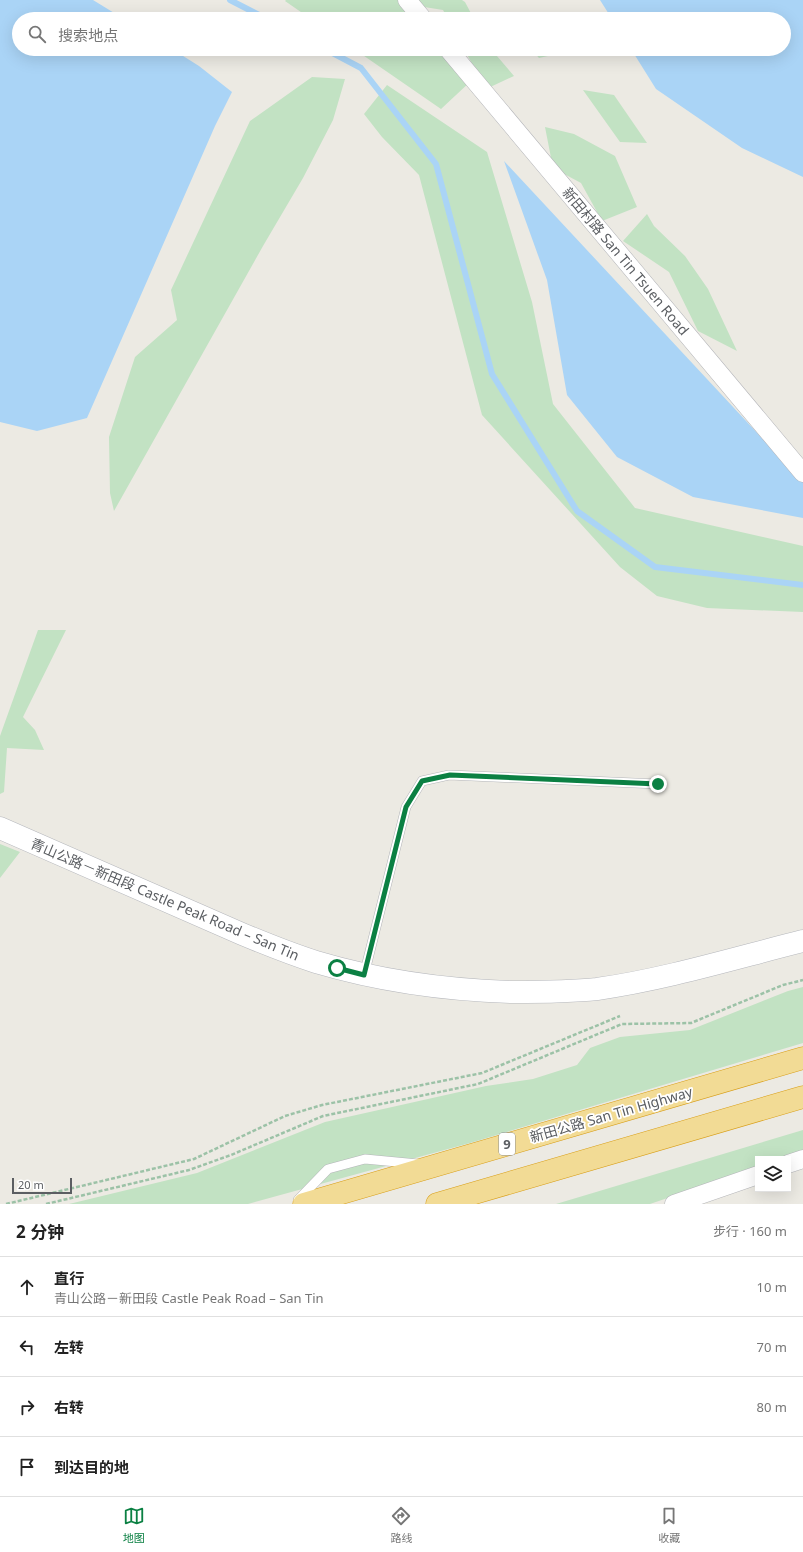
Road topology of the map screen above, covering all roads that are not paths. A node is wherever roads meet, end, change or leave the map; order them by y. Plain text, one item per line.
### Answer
1 (408, 0) edge
2 (417, 12) edge
3 (454, 56) edge
4 (803, 473) edge
5 (658, 784) dead end
6 (0, 828) edge
7 (803, 941) edge
8 (364, 975) junction
9 (803, 1058) edge
10 (803, 1097) edge
11 (803, 1159) edge
12 (791, 1163) edge
13 (436, 1165) junction
14 (755, 1176) edge
15 (294, 1204) edge
16 (304, 1204) edge
17 (437, 1204) edge
18 (674, 1204) edge

1 - 2 street
3 - 4 street, 新田村路 San Tin Tsuen Road
5 - 8 lane
6 - 8 main road, 青山公路－新田段 Castle Peak Road – San Tin
7 - 8 main road, 青山公路－新田段 Castle Peak Road – San Tin
9 - 13 highway, 新田公路 San Tin Highway / 9
10 - 17 highway
11 - 12 street
13 - 15 lane
13 - 16 highway, 新田公路 San Tin Highway / 9
14 - 18 street

